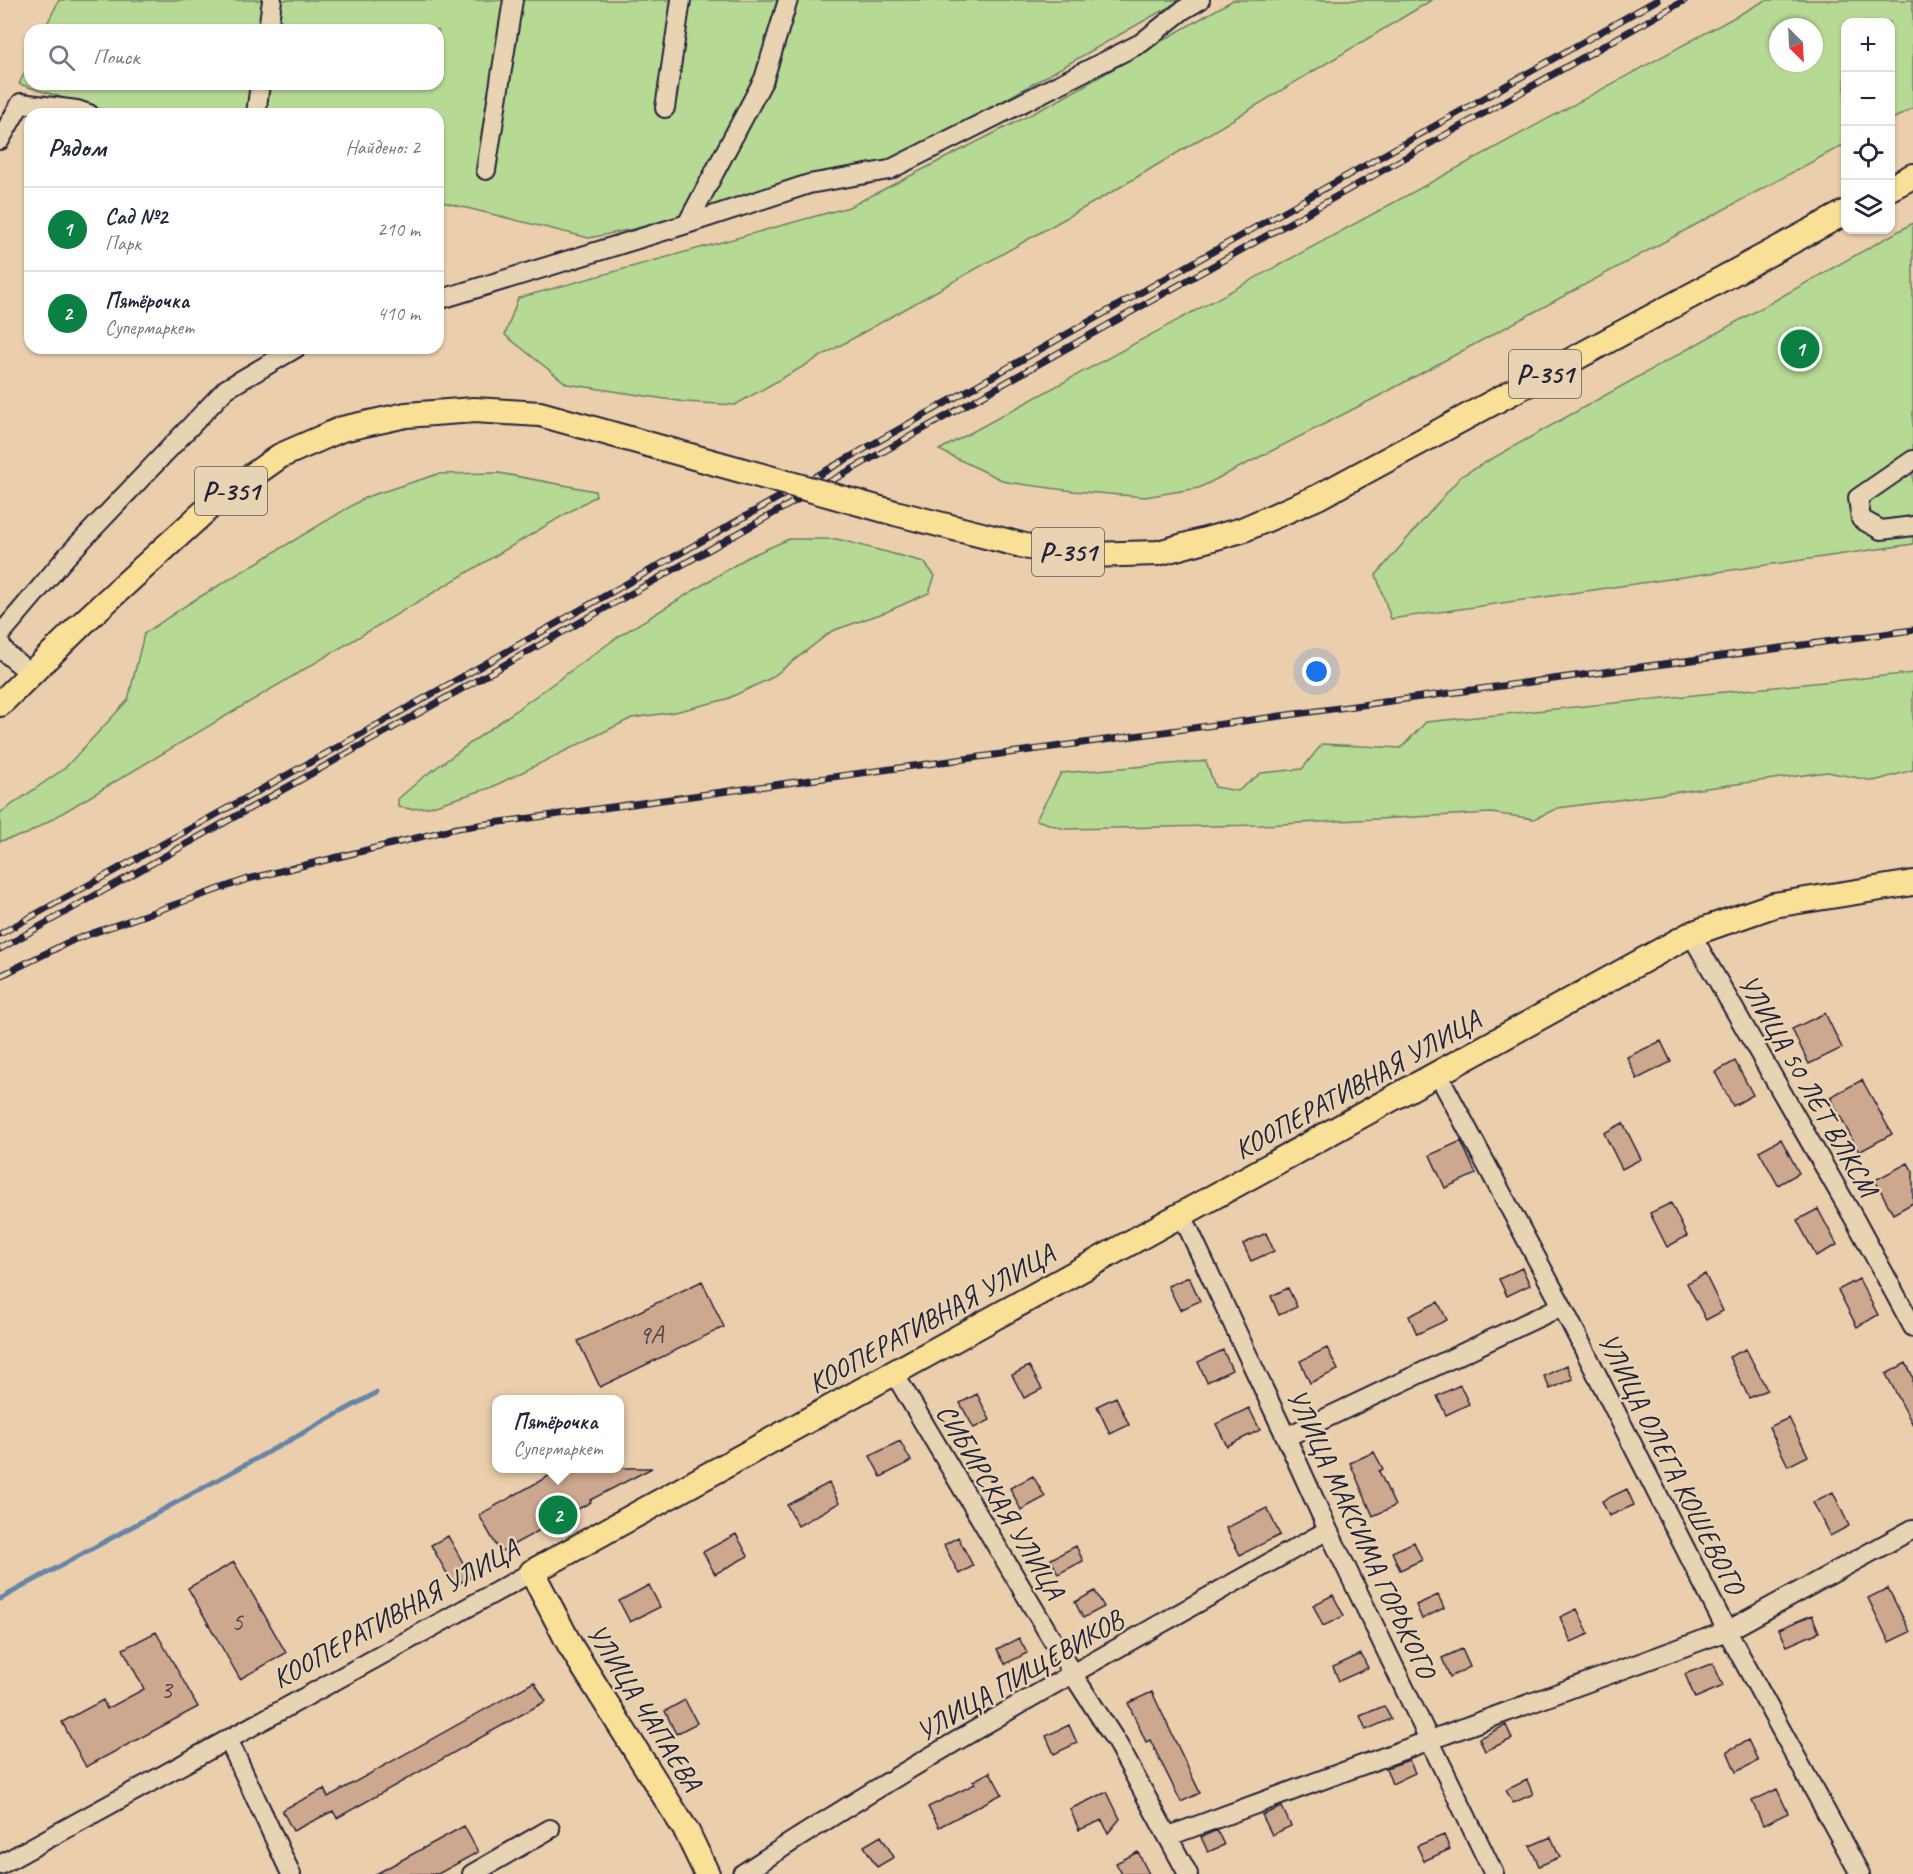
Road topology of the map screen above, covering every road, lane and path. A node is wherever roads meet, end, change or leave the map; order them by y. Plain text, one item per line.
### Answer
1 (272, 0) edge
2 (513, 0) edge
3 (681, 0) edge
4 (788, 0) edge
5 (1200, 0) edge
6 (269, 24) edge
7 (259, 90) edge
8 (58, 108) edge
9 (257, 108) edge
10 (665, 108) dead end
11 (0, 140) edge
12 (486, 170) dead end
13 (1913, 176) edge
14 (1895, 185) edge
15 (1841, 214) edge
16 (687, 224) junction
17 (444, 298) edge
18 (286, 354) edge
19 (1913, 460) edge
20 (1913, 526) edge
21 (0, 635) edge
22 (0, 644) edge
23 (31, 674) junction
24 (0, 704) edge
25 (1913, 883) edge
26 (1691, 934) junction
27 (1438, 1074) junction
28 (1182, 1215) junction
29 (1563, 1306) junction
30 (1913, 1327) edge
31 (894, 1373) junction
32 (1286, 1437) junction
33 (1913, 1529) edge
34 (1328, 1530) junction
35 (532, 1572) junction
36 (1727, 1631) junction
37 (1072, 1673) junction
38 (228, 1739) junction
39 (1430, 1740) junction
40 (550, 1829) dead end
41 (1169, 1836) junction
42 (0, 1864) edge
43 (291, 1874) edge
44 (472, 1874) edge
45 (707, 1874) edge
46 (742, 1874) edge
47 (1188, 1874) edge
48 (1494, 1874) edge
49 (1860, 1874) edge

1 - 6 street
2 - 12 street
3 - 10 street
4 - 16 street
5 - 16 street
7 - 9 street
8 - 11 street
13 - 14 main road
15 - 23 main road, Р-351, bridge
16 - 17 street
18 - 21 street
19 - 20 street
22 - 23 street
23 - 24 main road
25 - 26 main road, КООПЕРАТИВНАЯ УЛИЦА
26 - 27 main road, КООПЕРАТИВНАЯ УЛИЦА
26 - 30 street, УЛИЦА 50 ЛЕТ ВЛКСМ
27 - 28 main road, КООПЕРАТИВНАЯ УЛИЦА
27 - 29 street, УЛИЦА ОЛЕГА КОШЕВОГО
28 - 31 main road, КООПЕРАТИВНАЯ УЛИЦА
28 - 32 street, УЛИЦА МАКСИМА ГОРЬКОГО
29 - 32 street
29 - 36 street, УЛИЦА ОЛЕГА КОШЕВОГО
31 - 35 main road, КООПЕРАТИВНАЯ УЛИЦА
31 - 37 street, СИБИРСКАЯ УЛИЦА
32 - 34 street, УЛИЦА МАКСИМА ГОРЬКОГО
33 - 36 street
34 - 37 street, УЛИЦА ПИЩЕВИКОВ
34 - 39 street, УЛИЦА МАКСИМА ГОРЬКОГО
35 - 38 street, КООПЕРАТИВНАЯ УЛИЦА
35 - 45 main road, УЛИЦА ЧАПАЕВА
36 - 39 street
36 - 49 street, УЛИЦА ОЛЕГА КОШЕВОГО
37 - 41 street, СИБИРСКАЯ УЛИЦА
37 - 46 street, УЛИЦА ПИЩЕВИКОВ
38 - 42 street, КООПЕРАТИВНАЯ УЛИЦА
38 - 43 street
39 - 41 street
39 - 48 street, УЛИЦА МАКСИМА ГОРЬКОГО
40 - 44 street
41 - 47 street, СИБИРСКАЯ УЛИЦА

